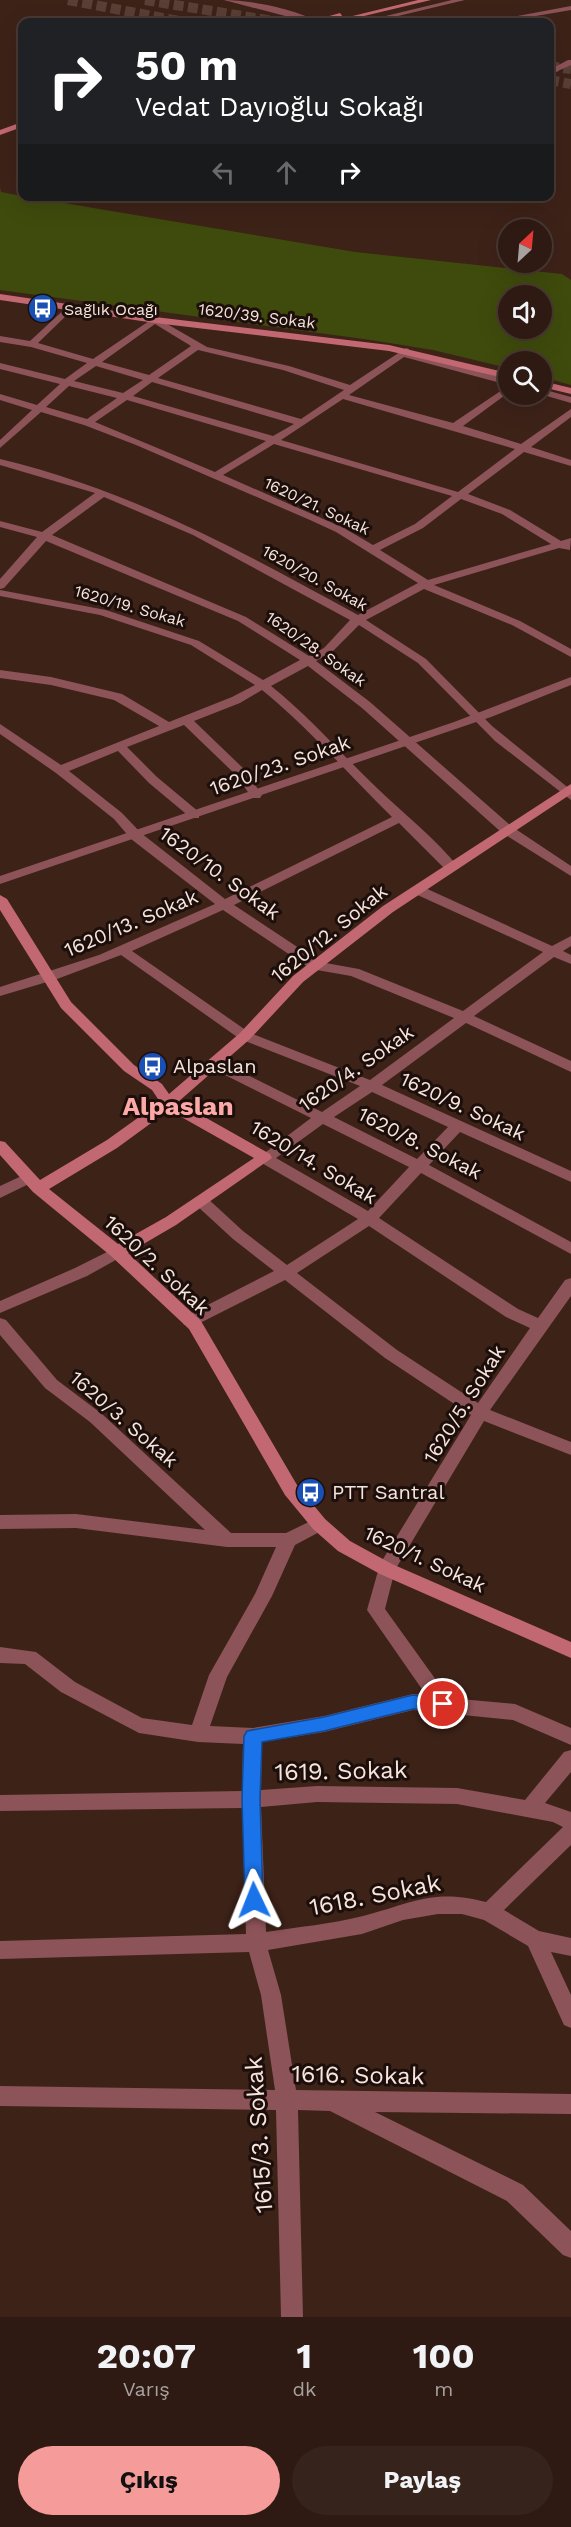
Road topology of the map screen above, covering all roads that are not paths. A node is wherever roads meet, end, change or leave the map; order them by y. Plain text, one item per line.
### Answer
1 (228, 0) edge
2 (398, 0) edge
3 (426, 0) edge
4 (461, 0) edge
5 (571, 8) edge
6 (302, 18) edge
7 (328, 18) edge
8 (349, 18) edge
9 (382, 18) edge
10 (513, 18) edge
11 (571, 53) edge
12 (554, 62) edge
13 (571, 62) edge
14 (554, 70) edge
15 (18, 119) edge
16 (0, 126) edge
17 (18, 126) edge
18 (0, 133) edge
19 (0, 297) edge
20 (69, 308) junction
21 (155, 320) junction
22 (0, 339) edge
23 (32, 344) junction
24 (197, 346) junction
25 (405, 353) junction
26 (93, 363) junction
27 (0, 366) edge
28 (498, 374) edge
29 (153, 379) junction
30 (498, 379) edge
31 (67, 382) junction
32 (552, 386) edge
33 (352, 389) junction
34 (571, 391) edge
35 (552, 395) edge
36 (341, 396) junction
37 (498, 396) edge
38 (0, 397) edge
39 (126, 397) junction
40 (571, 400) edge
41 (37, 409) junction
42 (571, 412) edge
43 (88, 423) junction
44 (302, 423) junction
45 (455, 426) junction
46 (275, 441) junction
47 (0, 445) edge
48 (526, 448) junction
49 (0, 462) edge
50 (571, 464) edge
51 (215, 476) junction
52 (102, 493) junction
53 (462, 496) junction
54 (0, 524) edge
55 (44, 536) junction
56 (566, 543) edge
57 (374, 549) junction
58 (571, 552) edge
59 (424, 585) junction
60 (0, 586) edge
61 (0, 593) edge
62 (357, 620) junction
63 (571, 654) edge
64 (309, 661) junction
65 (0, 674) edge
66 (571, 681) edge
67 (264, 686) junction
68 (476, 717) junction
69 (186, 719) junction
70 (167, 726) junction
71 (0, 728) edge
72 (409, 743) junction
73 (120, 746) junction
74 (344, 763) junction
75 (60, 770) junction
76 (569, 792) edge
77 (256, 795) junction
78 (195, 815) junction
79 (402, 817) junction
80 (506, 829) junction
81 (136, 836) junction
82 (452, 868) junction
83 (571, 872) edge
84 (0, 880) edge
85 (417, 890) junction
86 (0, 899) edge
87 (224, 905) junction
88 (571, 939) edge
89 (121, 949) junction
90 (551, 952) junction
91 (571, 960) edge
92 (316, 966) junction
93 (50, 978) junction
94 (0, 992) edge
95 (463, 1016) junction
96 (245, 1036) junction
97 (214, 1064) junction
98 (571, 1067) edge
99 (370, 1085) junction
100 (168, 1103) junction
101 (320, 1117) junction
102 (457, 1126) junction
103 (0, 1146) edge
104 (265, 1158) junction
105 (420, 1166) junction
106 (571, 1177) edge
107 (33, 1183) junction
108 (0, 1192) edge
109 (201, 1201) junction
110 (369, 1219) junction
111 (571, 1249) edge
112 (117, 1252) junction
113 (287, 1271) junction
114 (571, 1284) edge
115 (0, 1307) edge
116 (190, 1321) junction
117 (0, 1324) edge
118 (540, 1326) junction
119 (480, 1413) junction
120 (571, 1449) edge
121 (0, 1521) edge
122 (319, 1524) junction
123 (227, 1540) junction
124 (288, 1540) junction
125 (386, 1569) junction
126 (571, 1650) edge
127 (0, 1655) edge
128 (443, 1704) junction
129 (198, 1734) junction
130 (253, 1736) junction
131 (571, 1737) edge
132 (571, 1758) edge
133 (251, 1799) junction
134 (0, 1803) edge
135 (529, 1809) junction
136 (571, 1821) edge
137 (571, 1832) edge
138 (489, 1912) junction
139 (536, 1939) junction
140 (256, 1942) junction
141 (571, 1947) edge
142 (0, 1950) edge
143 (571, 2018) edge
144 (0, 2096) edge
145 (287, 2101) junction
146 (334, 2101) junction
147 (571, 2104) edge
148 (571, 2247) edge
149 (292, 2317) edge

1 - 6 street
2 - 7 main road
3 - 8 main road
4 - 9 street
5 - 10 street
11 - 12 street
13 - 14 street
15 - 16 main road
17 - 18 main road
19 - 20 main road, 1620/39. Sokak
20 - 21 main road, 1620/39. Sokak
20 - 23 street
21 - 24 street
21 - 25 main road, 1620/39. Sokak
21 - 26 street
22 - 23 street
23 - 26 street
24 - 29 street
24 - 33 street
25 - 28 main road, 1620/39. Sokak
25 - 30 street
25 - 33 street
26 - 29 street
26 - 31 street
27 - 31 street
29 - 39 street
29 - 44 street
31 - 39 street
31 - 41 street
32 - 34 main road
33 - 36 street
35 - 40 street
36 - 44 street
36 - 45 street
37 - 45 street
38 - 41 street, 1620/21. Sokak
39 - 43 street
39 - 46 street
41 - 43 street, 1620/21. Sokak
41 - 47 street
42 - 48 street
43 - 51 street, 1620/21. Sokak
44 - 46 street
45 - 48 street
46 - 51 street
46 - 53 street
48 - 50 street
48 - 53 street
49 - 52 street, 1620/20. Sokak
51 - 57 street, 1620/21. Sokak
52 - 55 street
52 - 62 street, 1620/20. Sokak
53 - 56 street
53 - 57 street
54 - 55 street, 1620/28. Sokak
55 - 60 street
55 - 64 street, 1620/28. Sokak
56 - 58 street
56 - 59 street
57 - 59 street, 1620/21. Sokak
59 - 62 street
59 - 63 street, 1620/21. Sokak
61 - 67 street, 1620/19. Sokak
62 - 64 street
62 - 68 street, 1620/20. Sokak
64 - 67 street
64 - 72 street, 1620/28. Sokak
65 - 70 street
66 - 68 street, 1620/23. Sokak
67 - 69 street
67 - 74 street, 1620/19. Sokak
68 - 72 street, 1620/23. Sokak
68 - 76 street, 1620/20. Sokak
69 - 70 street
69 - 77 street
70 - 73 street
71 - 75 street, 1620/10. Sokak
72 - 74 street, 1620/23. Sokak
72 - 80 street, 1620/28. Sokak
73 - 75 street
73 - 78 street
74 - 77 street, 1620/23. Sokak
74 - 79 street, 1620/19. Sokak
75 - 81 street, 1620/10. Sokak
76 - 80 main road, 1620/12. Sokak
77 - 78 street, 1620/23. Sokak
78 - 81 street, 1620/23. Sokak
79 - 82 street, 1620/19. Sokak
79 - 87 street, 1620/13. Sokak
80 - 82 main road, 1620/12. Sokak
80 - 83 street, 1620/28. Sokak
81 - 84 street, 1620/23. Sokak
81 - 87 street, 1620/10. Sokak
82 - 85 main road, 1620/12. Sokak
85 - 90 street
85 - 92 main road, 1620/12. Sokak
86 - 93 main road, 1620/14. Sokak
87 - 89 street, 1620/13. Sokak
87 - 92 street, 1620/10. Sokak
88 - 90 street, 1620/4. Sokak
89 - 93 street, 1620/13. Sokak
89 - 96 street, 1620/9. Sokak
90 - 91 street
90 - 95 street, 1620/4. Sokak
92 - 95 street, 1620/10. Sokak
92 - 96 main road, 1620/12. Sokak
93 - 94 street, 1620/13. Sokak
93 - 100 main road, 1620/14. Sokak
95 - 98 street, 1620/10. Sokak
95 - 99 street, 1620/4. Sokak
96 - 97 main road, 1620/12. Sokak
96 - 99 street, 1620/9. Sokak
97 - 100 main road, 1620/12. Sokak
97 - 101 street, 1620/8. Sokak
99 - 101 street, 1620/4. Sokak
99 - 102 street, 1620/9. Sokak
100 - 104 main road, 1620/14. Sokak
100 - 107 main road, 1620/12. Sokak
101 - 104 street, 1620/4. Sokak
101 - 105 street, 1620/8. Sokak
102 - 105 street
102 - 106 street, 1620/9. Sokak
103 - 107 main road, 1620/2. Sokak
104 - 109 main road, 1620/4. Sokak
104 - 110 street, 1620/14. Sokak
105 - 110 street
105 - 111 street, 1620/8. Sokak
107 - 108 street
107 - 112 main road, 1620/2. Sokak
109 - 112 main road, 1620/4. Sokak
109 - 113 street
110 - 113 street
110 - 118 street, 1620/14. Sokak
112 - 115 street, 1620/4. Sokak
112 - 116 main road, 1620/2. Sokak
113 - 116 street
113 - 119 street
114 - 118 street, 1620/5. Sokak
116 - 122 main road, 1620/2. Sokak
117 - 123 street, 1620/3. Sokak
118 - 119 street, 1620/5. Sokak
119 - 120 street
119 - 125 street, 1620/5. Sokak
121 - 123 street
122 - 124 street
122 - 125 main road, 1620/1. Sokak
123 - 124 street
124 - 129 street
125 - 126 main road, 1620/1. Sokak
125 - 128 street, 1620/5. Sokak
127 - 129 street
128 - 130 street
128 - 131 street
129 - 130 street
130 - 133 street, 1615/3. Sokak
132 - 135 street
133 - 134 street, 1619. Sokak
133 - 135 street, 1619. Sokak
133 - 140 street, 1615/3. Sokak
135 - 136 street, 1619. Sokak
137 - 138 street
138 - 139 street, 1618. Sokak
138 - 140 street, 1618. Sokak
139 - 141 street, 1618. Sokak
139 - 143 street
140 - 142 street, 1618. Sokak
140 - 145 street, 1615/3. Sokak
144 - 145 street, 1616. Sokak
145 - 146 street, 1616. Sokak
145 - 149 street, 1615/3. Sokak
146 - 147 street, 1616. Sokak
146 - 148 street

